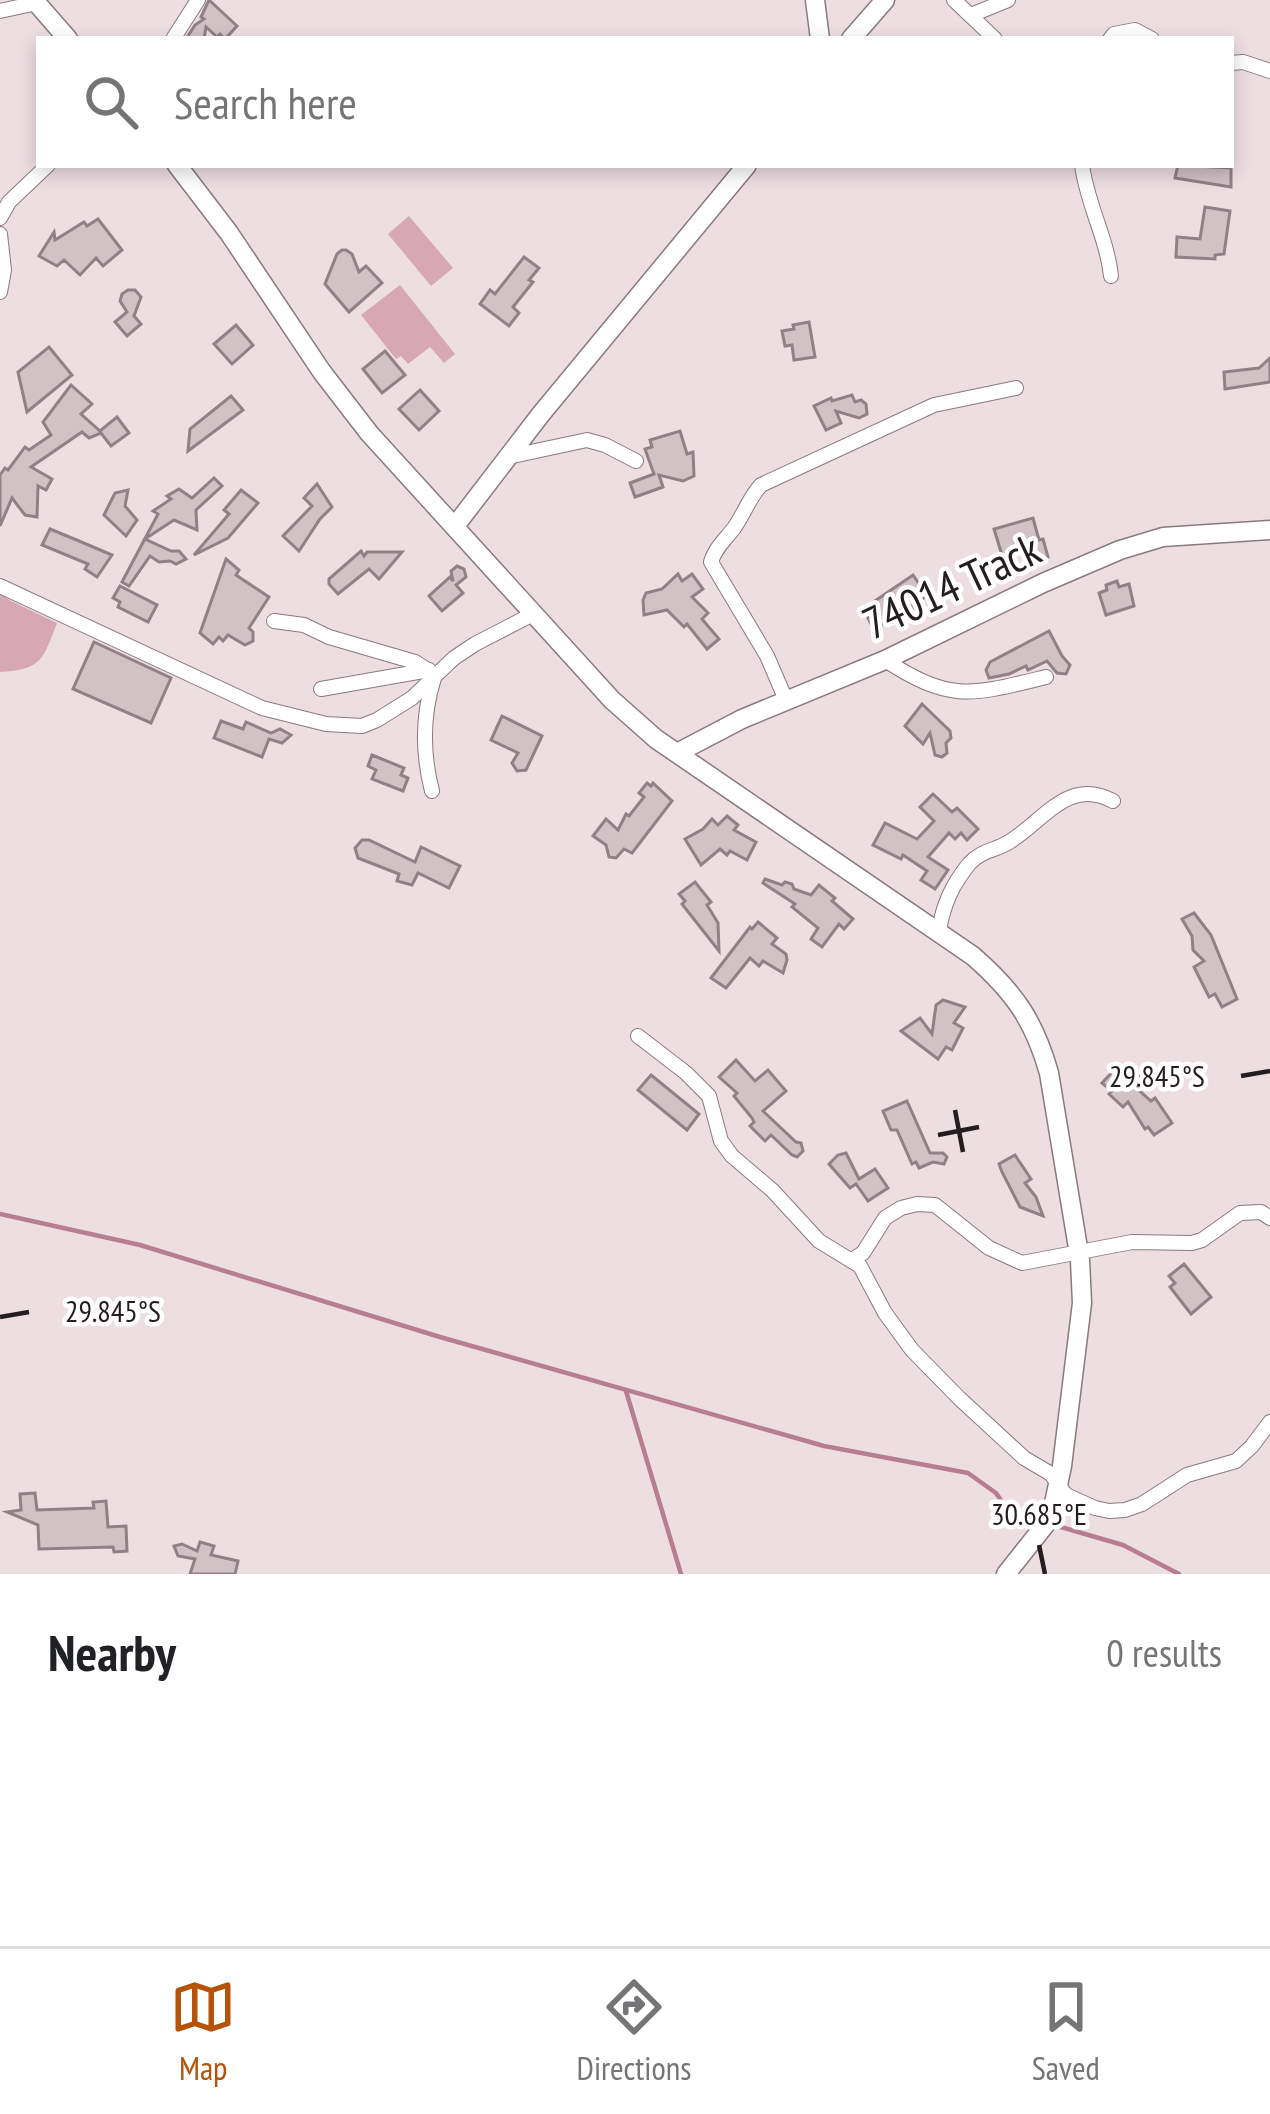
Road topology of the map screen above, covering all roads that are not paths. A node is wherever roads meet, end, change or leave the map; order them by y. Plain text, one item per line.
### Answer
1 (198, 0) edge
2 (815, 0) edge
3 (884, 0) edge
4 (954, 0) edge
5 (1008, 0) edge
6 (36, 2) edge
7 (0, 11) edge
8 (971, 15) junction
9 (65, 36) edge
10 (174, 36) edge
11 (820, 36) edge
12 (854, 36) edge
13 (992, 36) edge
14 (1112, 36) edge
15 (1146, 36) edge
16 (1234, 63) edge
17 (1270, 71) edge
18 (45, 168) edge
19 (179, 168) edge
20 (745, 168) edge
21 (1082, 168) edge
22 (0, 218) edge
23 (0, 234) edge
24 (1111, 276) dead end
25 (0, 292) edge
26 (1016, 388) dead end
27 (508, 458) junction
28 (636, 461) dead end
29 (454, 526) junction
30 (1270, 530) edge
31 (0, 586) edge
32 (533, 614) junction
33 (274, 621) dead end
34 (885, 660) junction
35 (433, 672) junction
36 (1046, 676) dead end
37 (321, 689) dead end
38 (785, 700) junction
39 (677, 753) junction
40 (432, 791) dead end
41 (1113, 801) dead end
42 (939, 931) junction
43 (638, 1036) dead end
44 (1270, 1218) edge
45 (1079, 1252) junction
46 (852, 1260) junction
47 (1270, 1422) edge
48 (1058, 1485) junction
49 (1006, 1574) edge

1 - 10 street
2 - 11 street
3 - 12 street
4 - 8 street
5 - 8 street
6 - 7 street
6 - 9 street
8 - 13 street
14 - 15 street
16 - 17 street
18 - 22 street
19 - 29 street
20 - 27 street
21 - 24 street
23 - 25 street
26 - 38 street
27 - 28 street
27 - 29 street
29 - 32 street
30 - 34 street, 74014 Track
31 - 35 street
32 - 35 street
32 - 39 street
33 - 35 street
34 - 36 street
34 - 38 street, 74014 Track
35 - 37 street
35 - 40 street
38 - 39 street, 74014 Track
39 - 42 street
41 - 42 street
42 - 45 street
43 - 46 street
44 - 45 street
45 - 46 street
45 - 48 street
46 - 48 street
47 - 48 street
48 - 49 street

